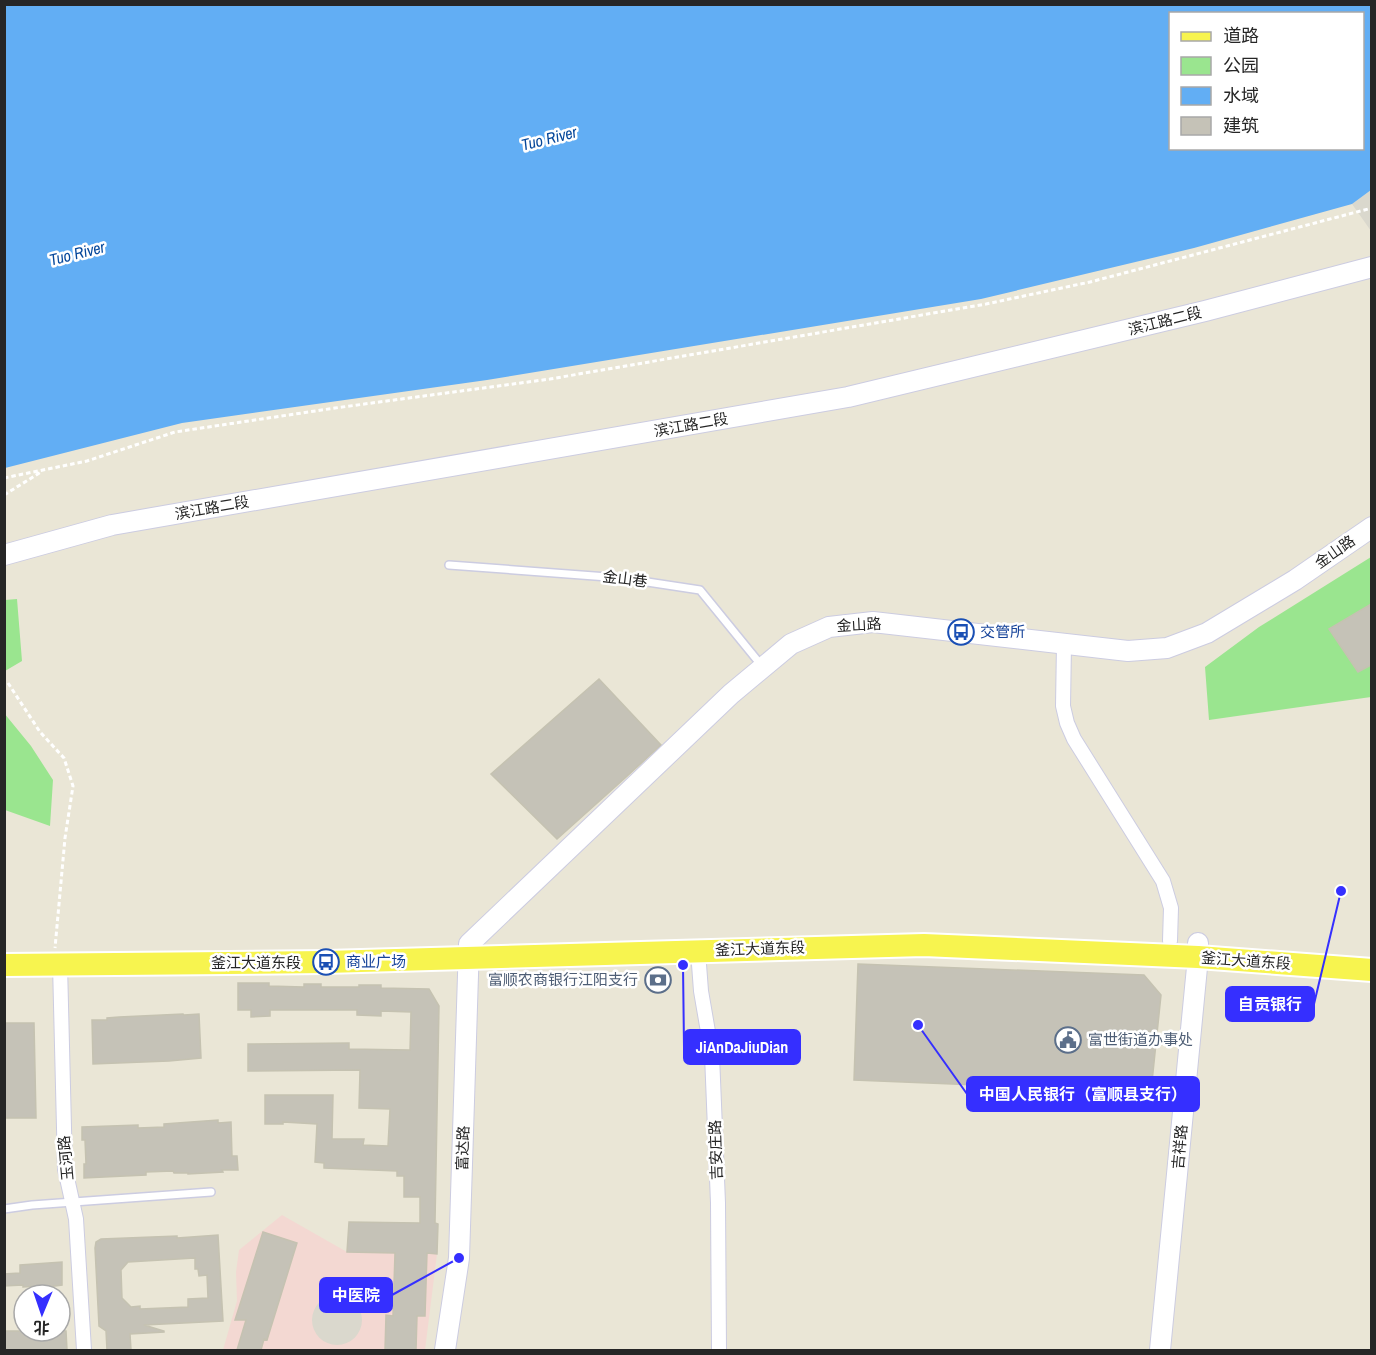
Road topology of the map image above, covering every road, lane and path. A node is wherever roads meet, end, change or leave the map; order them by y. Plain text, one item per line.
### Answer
1 (1371, 208) edge
2 (1371, 267) edge
3 (44, 470) junction
4 (4, 478) edge
5 (4, 495) edge
6 (1371, 528) edge
7 (4, 555) edge
8 (449, 565) dead end
9 (1064, 644) junction
10 (763, 668) junction
11 (8, 683) dead end
12 (1170, 941) junction
13 (1198, 950) junction
14 (469, 951) junction
15 (698, 951) junction
16 (4, 954) edge
17 (1371, 955) edge
18 (57, 959) junction
19 (4, 965) edge
20 (1371, 970) edge
21 (211, 1192) dead end
22 (72, 1202) junction
23 (4, 1209) edge
24 (84, 1350) edge
25 (445, 1350) edge
26 (719, 1350) edge
27 (1160, 1350) edge

1 - 3 path
2 - 7 street, 滨江路二段
3 - 4 path
3 - 5 path
6 - 9 street, 金山路
8 - 10 lane, 金山巷
9 - 10 street, 金山路
9 - 12 street
10 - 14 street, 金山路
11 - 18 path
12 - 13 main road, 釜江大道东段
12 - 14 main road, 釜江大道东段
13 - 15 main road, 釜江大道东段
13 - 17 main road, 釜江大道东段
13 - 20 main road, 釜江大道东段
13 - 27 street, 吉祥路
14 - 15 main road, 釜江大道东段
14 - 18 main road, 釜江大道东段
14 - 25 street, 富达路
15 - 26 street, 吉安庄路
16 - 18 main road, 釜江大道东段
18 - 19 main road, 釜江大道东段
18 - 22 street, 玉河路
21 - 22 lane
22 - 23 lane
22 - 24 street, 玉河路

